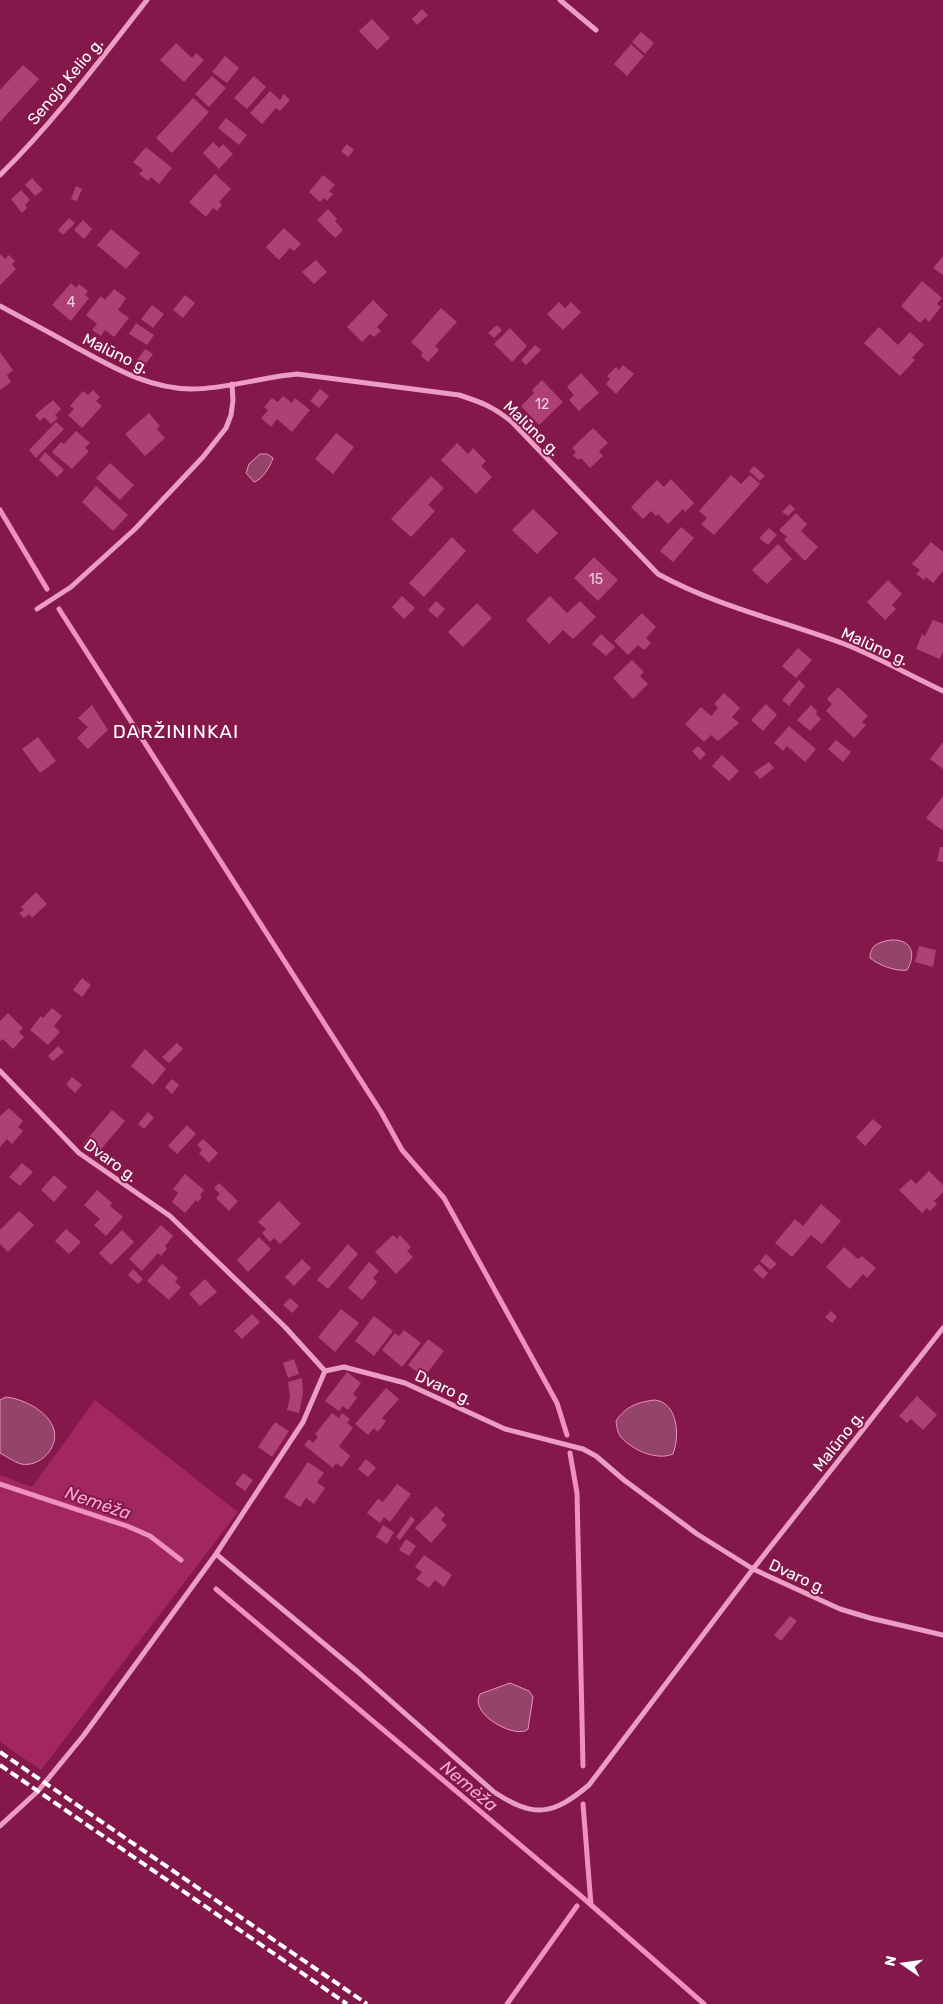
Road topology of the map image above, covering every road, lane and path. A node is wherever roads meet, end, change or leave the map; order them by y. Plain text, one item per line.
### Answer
1 (147, 0) edge
2 (560, 0) edge
3 (596, 30) dead end
4 (0, 176) edge
5 (0, 306) edge
6 (232, 384) junction
7 (37, 609) dead end
8 (943, 691) edge
9 (0, 1071) edge
10 (943, 1328) edge
11 (325, 1371) junction
12 (216, 1554) junction
13 (752, 1569) junction
14 (943, 1635) edge
15 (0, 1826) edge

1 - 4 street, Senojo Kelio g.
2 - 3 street
5 - 6 street, Malūno g.
6 - 7 street
6 - 8 street, Malūno g.
9 - 11 street, Dvaro g.
10 - 13 street, Malūno g.
11 - 12 street
11 - 13 street, Dvaro g.
12 - 13 street, Malūno g.
12 - 15 street
13 - 14 street, Dvaro g.

